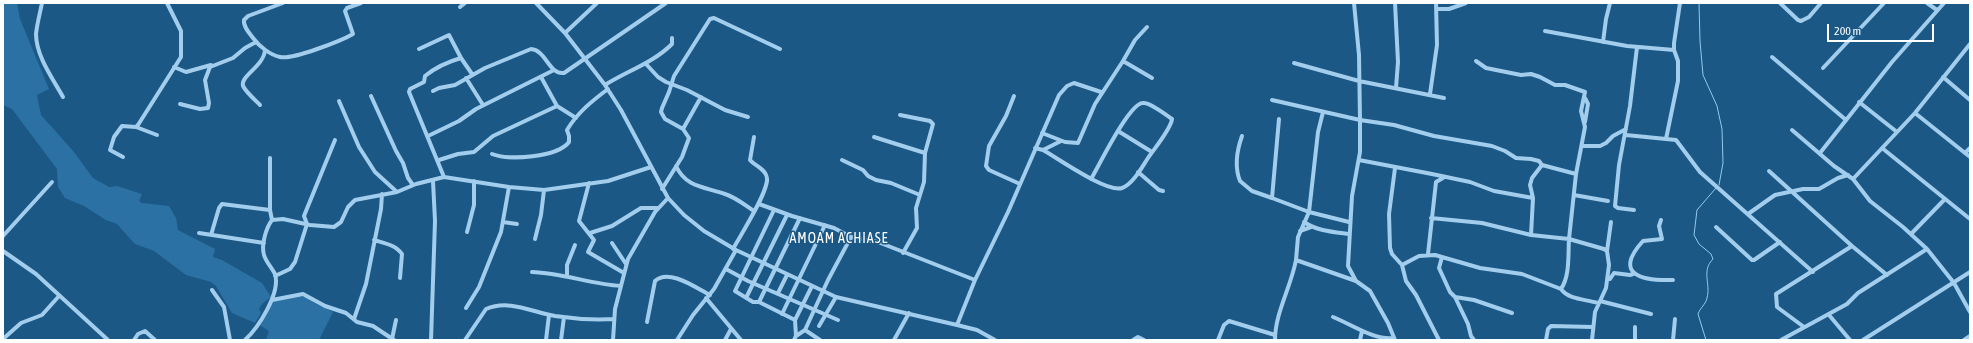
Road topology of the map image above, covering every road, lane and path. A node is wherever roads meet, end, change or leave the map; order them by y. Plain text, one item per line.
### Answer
1 (42, 3) edge
2 (167, 3) edge
3 (283, 3) edge
4 (361, 3) edge
5 (465, 3) edge
6 (536, 3) edge
7 (596, 3) edge
8 (666, 3) edge
9 (1354, 3) edge
10 (1396, 3) edge
11 (1436, 3) edge
12 (1466, 3) edge
13 (1610, 3) edge
14 (1680, 3) edge
15 (1780, 3) edge
16 (1821, 3) edge
17 (1884, 3) edge
18 (1927, 3) edge
19 (1944, 3) edge
20 (460, 7) dead end
21 (1436, 10) junction
22 (1937, 10) junction
23 (1147, 28) dead end
24 (1545, 31) dead end
25 (565, 33) junction
26 (672, 38) dead end
27 (256, 42) junction
28 (1603, 42) junction
29 (1970, 45) edge
30 (1637, 47) junction
31 (419, 49) dead end
32 (780, 49) dead end
33 (265, 50) junction
34 (1674, 50) junction
35 (1772, 57) dead end
36 (461, 58) junction
37 (585, 58) junction
38 (1476, 60) dead end
39 (1123, 61) junction
40 (1294, 63) dead end
41 (646, 64) junction
42 (212, 65) junction
43 (174, 66) junction
44 (1823, 68) dead end
45 (554, 70) junction
46 (472, 74) junction
47 (542, 76) junction
48 (1943, 77) junction
49 (466, 78) junction
50 (1152, 78) dead end
51 (1360, 81) junction
52 (605, 85) junction
53 (671, 85) junction
54 (1396, 88) junction
55 (608, 89) junction
56 (434, 91) dead end
57 (1101, 92) junction
58 (1430, 94) junction
59 (371, 96) dead end
60 (1014, 96) dead end
61 (63, 97) dead end
62 (701, 97) junction
63 (1444, 98) dead end
64 (1272, 100) dead end
65 (1970, 100) edge
66 (339, 101) dead end
67 (1860, 102) junction
68 (180, 104) dead end
69 (260, 105) dead end
70 (483, 105) junction
71 (557, 106) junction
72 (1323, 112) junction
73 (1915, 113) junction
74 (900, 115) dead end
75 (748, 117) dead end
76 (576, 118) junction
77 (1279, 119) dead end
78 (1360, 120) junction
79 (1846, 120) junction
80 (136, 127) junction
81 (683, 129) junction
82 (1626, 129) junction
83 (1792, 130) dead end
84 (1118, 131) junction
85 (1042, 132) junction
86 (1897, 132) junction
87 (157, 135) dead end
88 (428, 136) junction
89 (1242, 136) dead end
90 (1626, 136) junction
91 (754, 137) dead end
92 (874, 137) dead end
93 (1666, 139) junction
94 (335, 140) dead end
95 (1061, 141) junction
96 (1582, 146) junction
97 (1035, 148) junction
98 (1882, 148) junction
99 (1970, 148) edge
100 (1043, 150) junction
101 (1152, 152) junction
102 (1820, 153) junction
103 (1965, 153) junction
104 (492, 154) dead end
105 (926, 154) junction
106 (123, 157) dead end
107 (1970, 157) edge
108 (270, 158) dead end
109 (439, 160) junction
110 (842, 160) dead end
111 (1359, 160) junction
112 (1542, 165) junction
113 (676, 166) junction
114 (651, 167) junction
115 (1395, 168) junction
116 (1769, 171) dead end
117 (1138, 172) junction
118 (1432, 174) junction
119 (1576, 174) junction
120 (1848, 175) junction
121 (444, 177) junction
122 (1443, 178) junction
123 (1091, 179) junction
124 (1854, 179) junction
125 (433, 181) junction
126 (474, 181) junction
127 (52, 182) dead end
128 (1436, 182) junction
129 (589, 183) junction
130 (1020, 184) junction
131 (413, 186) junction
132 (509, 188) junction
133 (662, 189) junction
134 (544, 190) junction
135 (1163, 191) dead end
136 (397, 192) junction
137 (1791, 192) junction
138 (382, 194) junction
139 (920, 195) junction
140 (1574, 195) junction
141 (668, 198) junction
142 (1272, 198) junction
143 (1533, 198) junction
144 (1945, 199) junction
145 (1608, 201) dead end
146 (759, 204) junction
147 (658, 208) junction
148 (270, 210) junction
149 (774, 210) junction
150 (1634, 210) dead end
151 (754, 211) junction
152 (1309, 212) junction
153 (787, 214) junction
154 (1748, 214) junction
155 (800, 218) junction
156 (1431, 218) junction
157 (1970, 219) edge
158 (272, 220) junction
159 (1661, 220) dead end
160 (503, 222) junction
161 (1304, 222) junction
162 (1349, 222) junction
163 (1611, 222) dead end
164 (307, 224) junction
165 (517, 224) dead end
166 (825, 225) junction
167 (1311, 227) junction
168 (1716, 227) dead end
169 (1300, 231) junction
170 (467, 232) dead end
171 (199, 233) dead end
172 (590, 233) junction
173 (1349, 234) junction
174 (1911, 234) junction
175 (211, 235) junction
176 (1531, 235) junction
177 (3, 236) edge
178 (852, 237) junction
179 (535, 239) dead end
180 (1569, 239) junction
181 (374, 240) junction
182 (1780, 242) junction
183 (264, 243) junction
184 (612, 243) dead end
185 (576, 245) dead end
186 (1852, 246) junction
187 (1927, 249) junction
188 (3, 250) edge
189 (734, 250) junction
190 (1607, 251) junction
191 (903, 253) junction
192 (1428, 254) junction
193 (1442, 257) junction
194 (752, 258) junction
195 (1296, 260) junction
196 (626, 264) junction
197 (763, 264) junction
198 (1402, 264) junction
199 (726, 269) junction
200 (774, 270) junction
201 (532, 272) dead end
202 (1813, 272) junction
203 (1970, 272) edge
204 (624, 273) junction
205 (1633, 274) junction
206 (787, 275) junction
207 (1887, 275) junction
208 (275, 276) junction
209 (566, 276) junction
210 (400, 278) dead end
211 (742, 278) junction
212 (799, 280) junction
213 (975, 280) junction
214 (1356, 280) junction
215 (1607, 280) junction
216 (1674, 280) dead end
217 (754, 282) junction
218 (1954, 283) junction
219 (621, 286) junction
220 (812, 286) junction
221 (766, 288) junction
222 (1561, 289) junction
223 (212, 290) dead end
224 (822, 291) junction
225 (778, 293) junction
226 (59, 296) junction
227 (708, 297) junction
228 (836, 297) junction
229 (1455, 297) junction
230 (746, 298) junction
231 (790, 298) junction
232 (272, 300) junction
233 (759, 302) junction
234 (1599, 302) junction
235 (803, 304) junction
236 (466, 308) dead end
237 (814, 309) junction
238 (1970, 312) edge
239 (909, 313) junction
240 (1512, 313) dead end
241 (782, 314) junction
242 (826, 314) junction
243 (1651, 314) dead end
244 (549, 315) junction
245 (1829, 315) junction
246 (564, 317) junction
247 (1333, 318) dead end
248 (354, 319) junction
249 (614, 319) junction
250 (1675, 319) dead end
251 (396, 320) dead end
252 (794, 320) junction
253 (838, 320) dead end
254 (647, 322) dead end
255 (957, 324) junction
256 (819, 326) dead end
257 (1635, 327) dead end
258 (1804, 327) junction
259 (1593, 328) junction
260 (731, 329) junction
261 (804, 330) junction
262 (1362, 331) junction
263 (1970, 336) edge
264 (795, 338) edge
265 (1275, 338) edge
266 (3, 339) edge
267 (1394, 339) edge
268 (108, 340) edge
269 (134, 340) edge
270 (155, 340) edge
271 (230, 340) edge
272 (245, 340) edge
273 (393, 340) edge
274 (431, 340) edge
275 (465, 340) edge
276 (546, 340) edge
277 (561, 340) edge
278 (613, 340) edge
279 (677, 340) edge
280 (725, 340) edge
281 (741, 340) edge
282 (820, 340) edge
283 (894, 340) edge
284 (995, 340) edge
285 (1133, 340) edge
286 (1144, 340) edge
287 (1218, 340) edge
288 (1360, 340) edge
289 (1439, 340) edge
290 (1474, 340) edge
291 (1546, 340) edge
292 (1592, 340) edge
293 (1635, 340) edge
294 (1673, 340) edge
295 (1781, 340) edge
296 (1850, 340) edge
297 (1863, 340) edge
298 (1964, 340) edge

1 - 61 street
2 - 43 street
3 - 27 street
4 - 33 street
5 - 20 street
6 - 25 street
7 - 25 street
8 - 37 street
9 - 51 street
10 - 54 street
11 - 21 street
12 - 21 street
13 - 28 street
14 - 34 street
15 - 16 street
17 - 44 street
18 - 22 street
19 - 22 street
21 - 58 street
22 - 67 street
23 - 39 street
24 - 28 street
25 - 37 street
26 - 41 street
27 - 33 street
27 - 42 street
28 - 30 street
29 - 48 street
30 - 34 street
30 - 82 street
31 - 36 street
32 - 53 street
33 - 69 street
34 - 93 street
35 - 79 street
36 - 46 street
36 - 88 street
37 - 45 street
37 - 52 street
38 - 96 street
39 - 50 street
39 - 57 street
40 - 51 street
41 - 52 street
41 - 53 street
42 - 43 street
42 - 68 street
43 - 80 street
45 - 46 street
45 - 47 street
46 - 49 street
47 - 70 street
47 - 71 street
48 - 65 street
48 - 73 street
49 - 56 street
49 - 70 street
51 - 54 street
51 - 78 street
52 - 55 street
53 - 62 street
53 - 81 street
54 - 58 street
55 - 76 street
55 - 114 street
57 - 85 street
57 - 95 street
58 - 63 street
59 - 131 street
60 - 130 street
62 - 75 street
62 - 81 street
64 - 72 street
66 - 136 street
67 - 79 street
67 - 86 street
70 - 88 street
71 - 76 street
71 - 109 street
72 - 78 street
72 - 152 street
73 - 86 street
73 - 103 street
74 - 105 street
76 - 104 street
77 - 142 street
78 - 111 street
78 - 112 street
79 - 102 street
80 - 87 street
80 - 106 street
81 - 113 street
82 - 90 street
82 - 96 street
83 - 102 street
84 - 101 street
84 - 101 street
84 - 123 street
85 - 95 street
85 - 97 street
86 - 98 street
88 - 109 street
89 - 142 street
90 - 93 street
90 - 150 street
91 - 146 street
92 - 105 street
93 - 154 street
94 - 164 street
95 - 100 street
96 - 119 street
97 - 100 street
97 - 130 street
98 - 124 street
98 - 144 street
99 - 103 street
100 - 123 street
101 - 117 street
102 - 120 street
103 - 107 street
105 - 139 street
108 - 148 street
109 - 121 street
110 - 139 street
111 - 115 street
111 - 162 street
112 - 119 street
112 - 143 street
113 - 133 street
113 - 151 street
114 - 129 street
114 - 133 street
115 - 118 street
115 - 198 street
116 - 137 street
117 - 123 street
117 - 135 street
118 - 122 street
118 - 128 street
119 - 140 street
120 - 124 street
120 - 137 street
121 - 125 street
121 - 126 street
122 - 128 street
122 - 143 street
124 - 174 street
125 - 131 street
125 - 274 street
126 - 132 street
126 - 170 street
127 - 177 street
128 - 156 street
129 - 134 street
129 - 172 street
130 - 213 street
131 - 136 street
132 - 134 street
132 - 160 street
133 - 141 street
134 - 179 street
136 - 138 street
137 - 154 street
137 - 186 street
138 - 164 street
138 - 181 street
139 - 191 street
140 - 145 street
140 - 180 street
141 - 147 street
141 - 189 street
142 - 152 street
143 - 176 street
144 - 157 street
144 - 174 street
146 - 149 street
146 - 151 street
147 - 172 street
147 - 196 street
148 - 158 street
148 - 175 street
149 - 153 street
149 - 194 street
151 - 189 street
152 - 161 street
152 - 162 street
153 - 155 street
153 - 197 street
154 - 182 street
155 - 166 street
155 - 200 street
156 - 176 street
156 - 192 street
158 - 164 street
158 - 183 street
159 - 205 street
160 - 165 street
160 - 236 street
161 - 167 street
161 - 169 street
162 - 173 street
163 - 190 street
164 - 208 street
166 - 178 street
166 - 212 street
167 - 169 street
167 - 173 street
168 - 182 street
169 - 195 street
171 - 175 street
172 - 204 street
173 - 214 street
174 - 187 street
175 - 183 street
176 - 180 street
178 - 191 street
178 - 224 street
180 - 190 street
180 - 222 street
181 - 210 street
181 - 248 street
182 - 202 street
183 - 208 street
184 - 196 street
185 - 209 street
186 - 202 street
186 - 207 street
187 - 207 street
187 - 218 street
188 - 226 street
189 - 194 street
189 - 199 street
190 - 215 street
191 - 213 street
192 - 193 street
192 - 198 street
193 - 222 street
193 - 229 street
194 - 197 street
194 - 211 street
195 - 214 street
195 - 265 street
196 - 204 street
197 - 200 street
197 - 217 street
198 - 289 street
199 - 211 street
199 - 227 street
200 - 206 street
200 - 221 street
201 - 209 street
202 - 258 street
203 - 218 street
204 - 219 street
205 - 215 street
205 - 216 street
206 - 212 street
206 - 225 street
207 - 245 street
208 - 232 street
209 - 219 street
211 - 217 street
211 - 230 street
212 - 220 street
212 - 231 street
213 - 255 street
214 - 267 street
215 - 234 street
217 - 221 street
217 - 230 street
218 - 238 street
218 - 297 street
219 - 249 street
220 - 224 street
220 - 235 street
221 - 225 street
221 - 233 street
222 - 234 street
223 - 271 street
224 - 228 street
224 - 237 street
225 - 231 street
226 - 266 street
226 - 268 street
227 - 254 street
227 - 260 street
227 - 279 street
228 - 239 street
228 - 242 street
229 - 240 street
229 - 290 street
230 - 233 street
231 - 235 street
231 - 241 street
232 - 248 street
232 - 272 street
233 - 241 street
234 - 243 street
234 - 259 street
235 - 237 street
235 - 252 street
237 - 242 street
237 - 261 street
239 - 255 street
239 - 283 street
241 - 252 street
242 - 253 street
242 - 256 street
244 - 246 street
244 - 275 street
244 - 276 street
245 - 258 street
245 - 296 street
246 - 249 street
246 - 277 street
247 - 262 street
248 - 273 street
249 - 278 street
250 - 294 street
251 - 273 street
252 - 264 street
255 - 284 street
257 - 293 street
258 - 295 street
259 - 291 street
259 - 292 street
260 - 280 street
260 - 281 street
261 - 264 street
261 - 282 street
262 - 267 street
262 - 288 street
263 - 298 street
265 - 287 street
269 - 270 street
285 - 286 street

